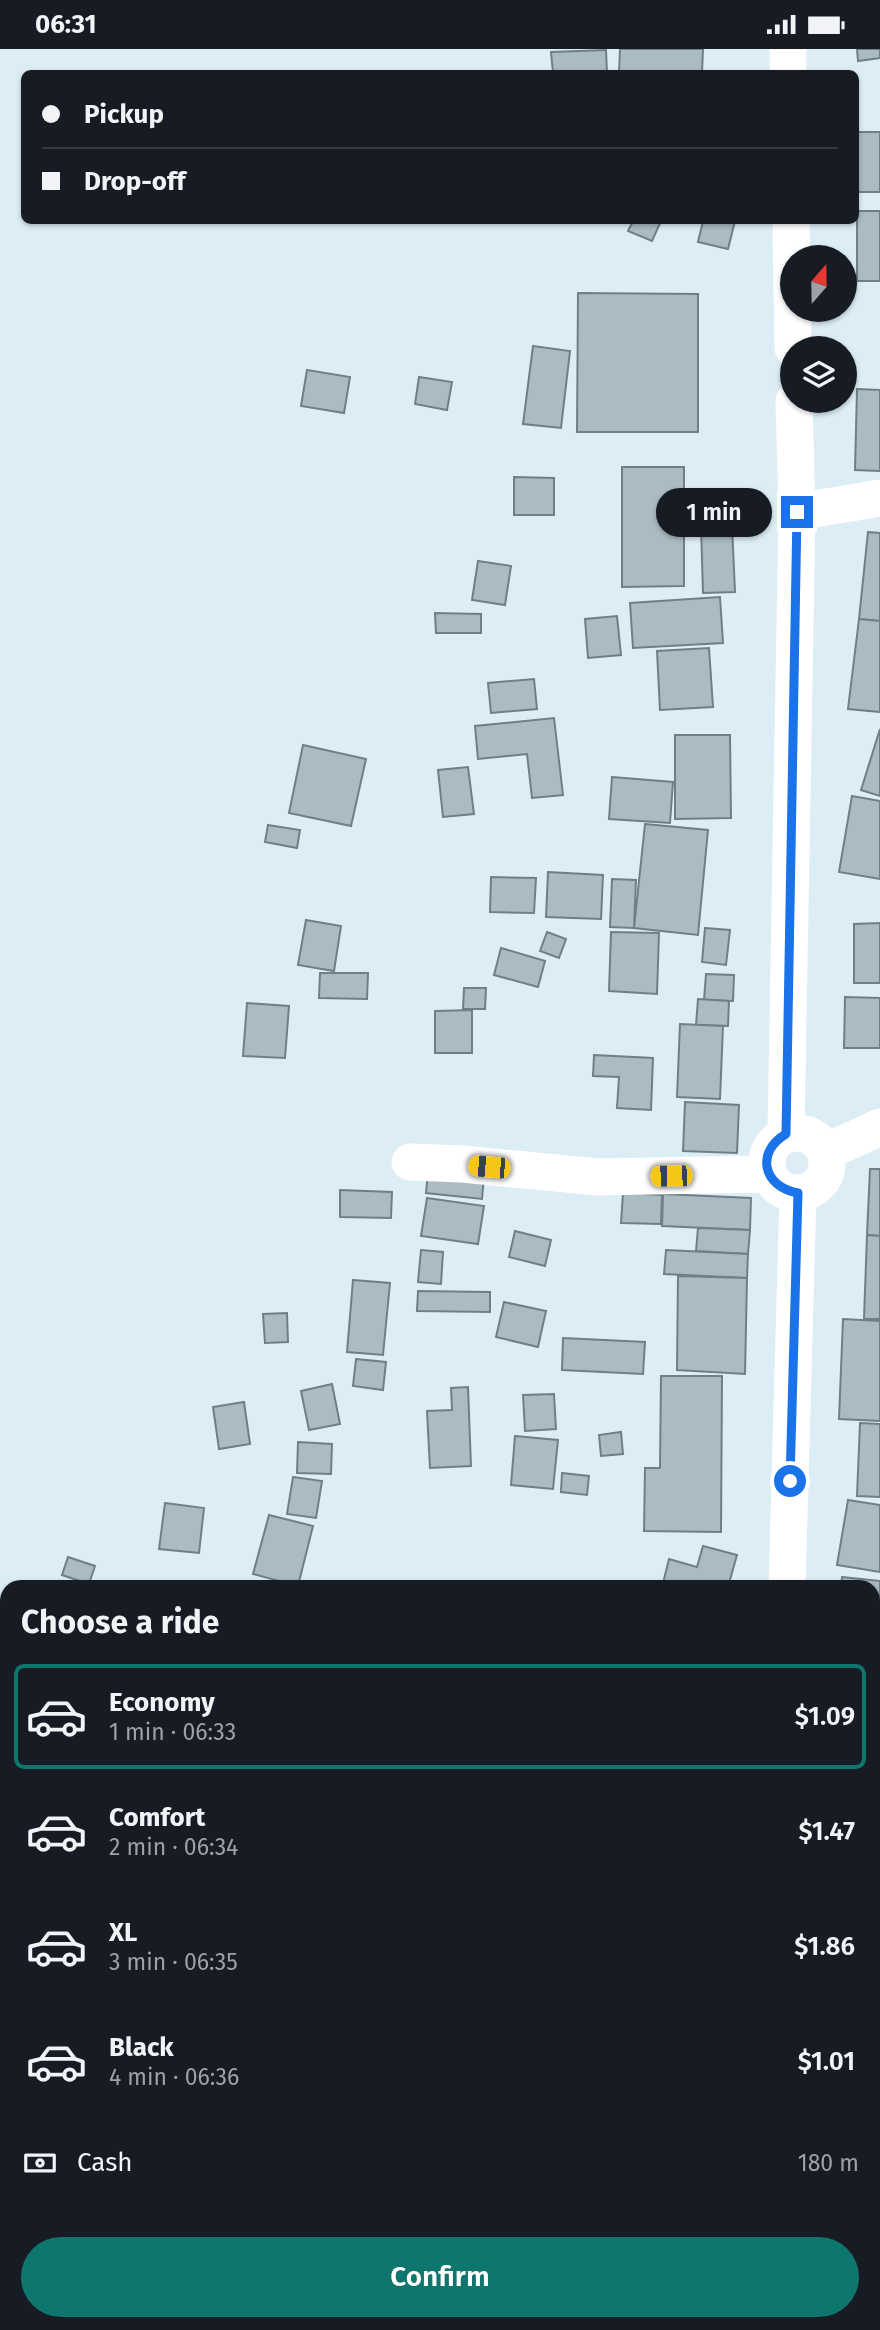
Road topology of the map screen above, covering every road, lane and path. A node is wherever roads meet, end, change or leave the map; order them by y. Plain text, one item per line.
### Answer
1 (788, 49) edge
2 (788, 70) edge
3 (791, 224) edge
4 (793, 336) edge
5 (794, 413) edge
6 (880, 498) edge
7 (797, 512) junction
8 (880, 1127) edge
9 (786, 1134) junction
10 (826, 1151) junction
11 (410, 1161) dead end
12 (783, 1183) junction
13 (787, 1580) edge

1 - 2 street
3 - 4 street
5 - 7 street
6 - 7 street
7 - 9 street
8 - 10 street
9 - 10 street
9 - 12 street
10 - 12 street
11 - 12 street
12 - 13 street

